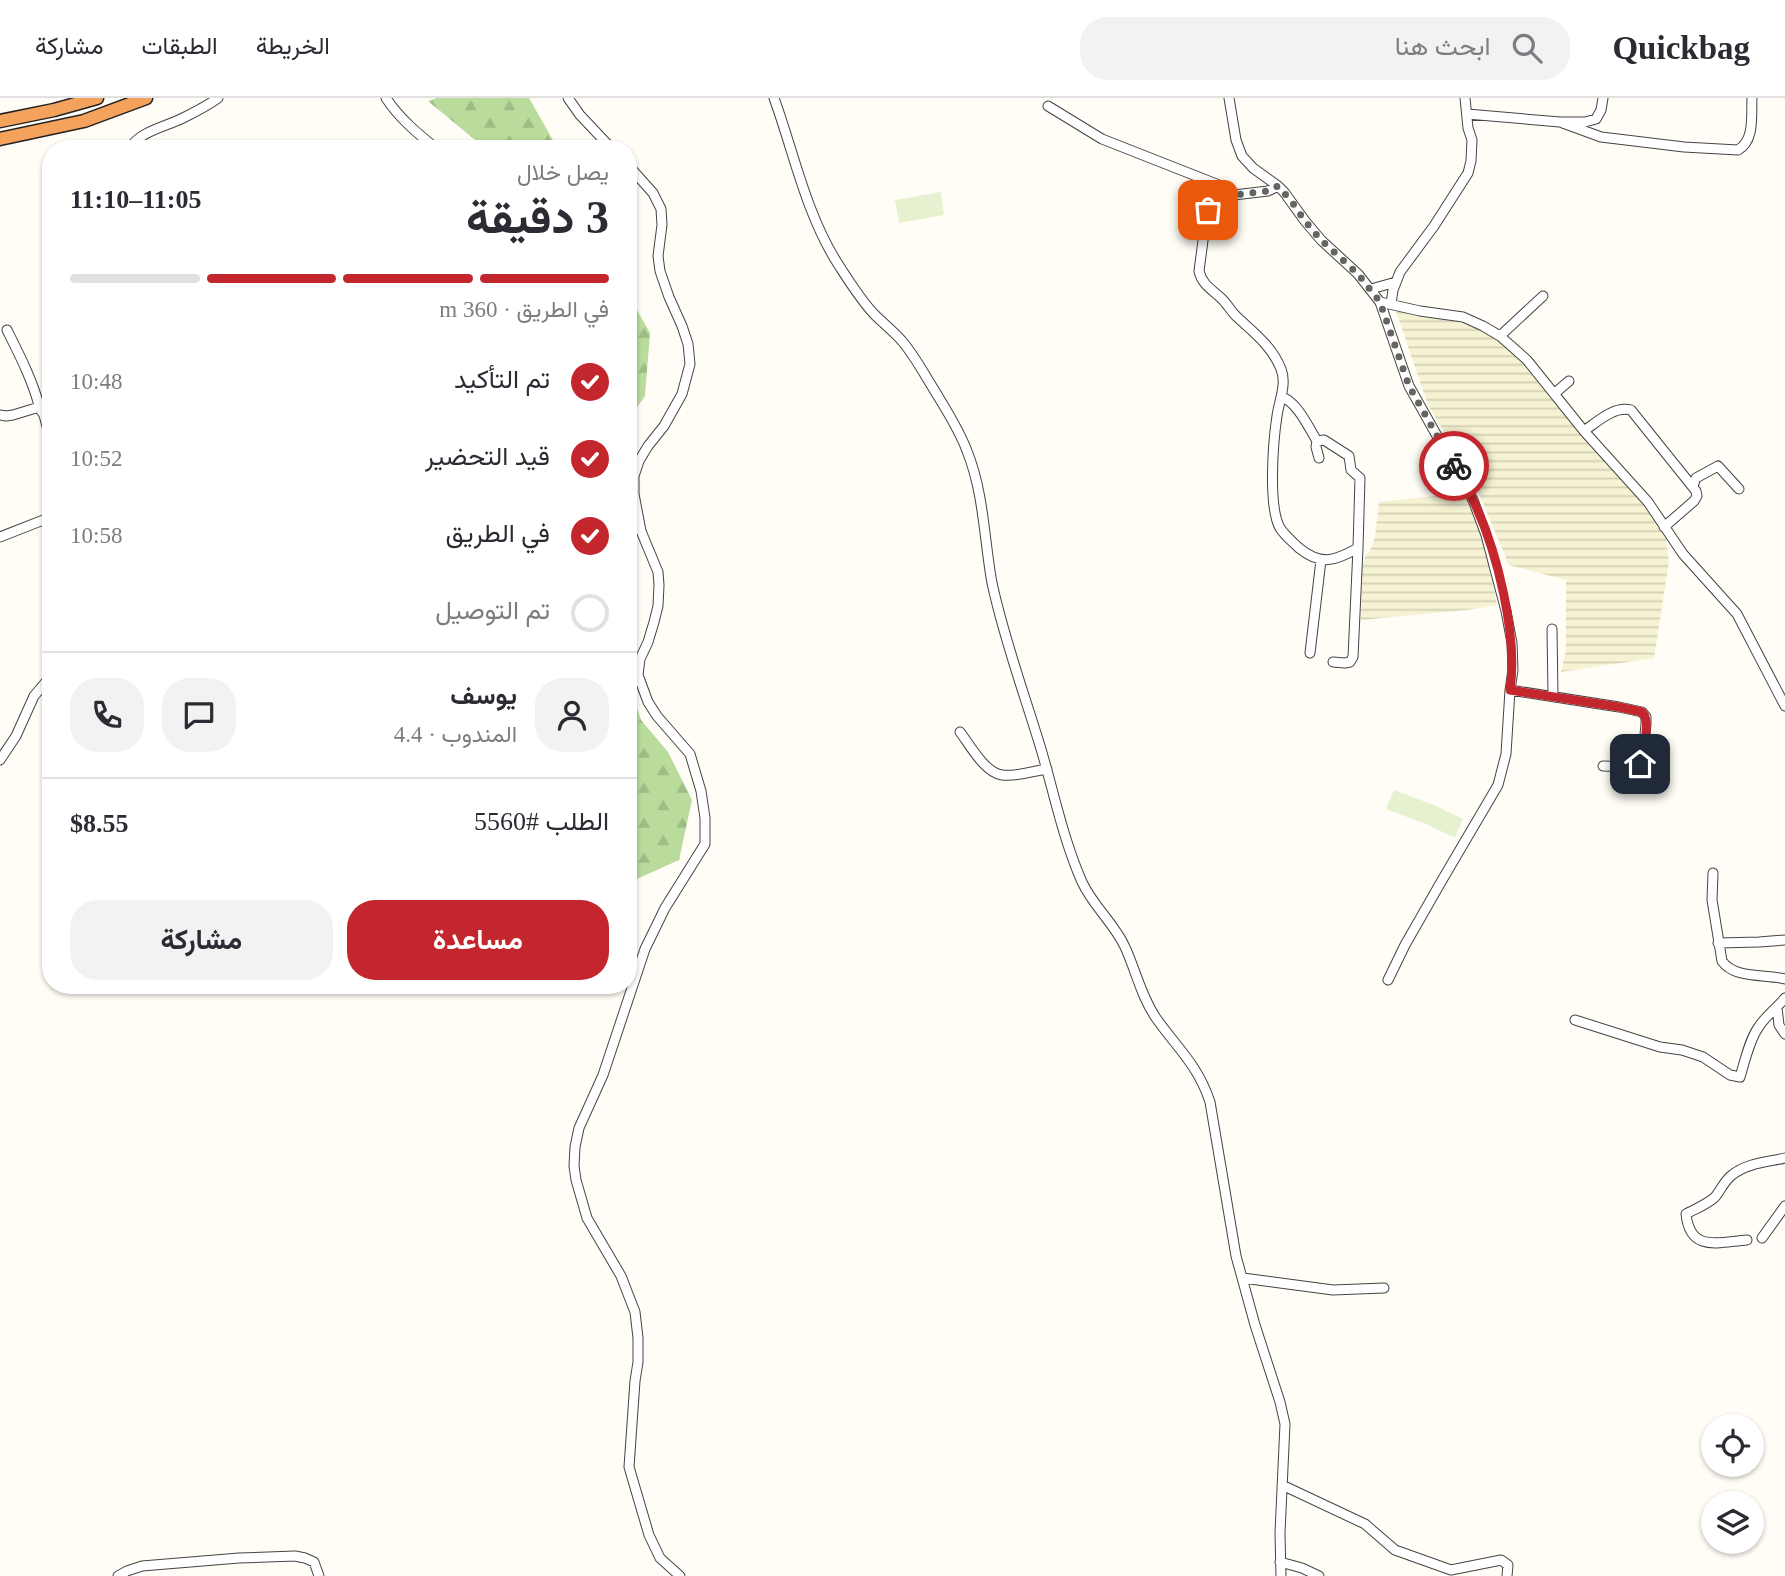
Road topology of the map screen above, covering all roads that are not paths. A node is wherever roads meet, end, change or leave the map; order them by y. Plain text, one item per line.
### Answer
1 (97, 98) edge
2 (146, 98) edge
3 (218, 98) edge
4 (386, 98) edge
5 (568, 98) edge
6 (774, 98) edge
7 (1229, 98) edge
8 (1465, 98) edge
9 (1603, 98) edge
10 (1752, 98) edge
11 (1048, 106) dead end
12 (1467, 114) junction
13 (0, 121) edge
14 (1560, 122) junction
15 (0, 139) edge
16 (136, 140) edge
17 (426, 140) edge
18 (604, 140) edge
19 (637, 176) edge
20 (1278, 186) junction
21 (1230, 197) junction
22 (1396, 282) junction
23 (1371, 289) junction
24 (1543, 296) dead end
25 (1380, 302) junction
26 (1391, 304) junction
27 (7, 330) dead end
28 (1500, 336) junction
29 (1569, 381) dead end
30 (1555, 393) junction
31 (1281, 397) junction
32 (40, 409) junction
33 (42, 412) edge
34 (0, 415) edge
35 (1584, 430) junction
36 (1317, 441) junction
37 (1319, 458) dead end
38 (637, 467) edge
39 (1693, 486) junction
40 (1739, 489) dead end
41 (637, 510) edge
42 (42, 521) edge
43 (1664, 527) junction
44 (0, 537) edge
45 (1357, 548) junction
46 (1321, 560) junction
47 (1552, 629) dead end
48 (1310, 653) dead end
49 (1333, 662) dead end
50 (42, 687) edge
51 (1510, 690) junction
52 (1553, 696) junction
53 (1785, 706) edge
54 (960, 732) dead end
55 (0, 760) edge
56 (1603, 766) dead end
57 (1046, 769) junction
58 (1713, 873) dead end
59 (1785, 940) edge
60 (1718, 943) junction
61 (637, 973) edge
62 (1785, 979) edge
63 (1388, 980) dead end
64 (630, 994) edge
65 (1785, 998) edge
66 (1777, 1008) junction
67 (1575, 1020) dead end
68 (1785, 1034) edge
69 (1785, 1158) edge
70 (1785, 1206) edge
71 (1762, 1238) dead end
72 (1747, 1240) dead end
73 (1243, 1278) junction
74 (1384, 1288) dead end
75 (1282, 1485) junction
76 (1280, 1562) junction
77 (118, 1576) edge
78 (319, 1576) edge
79 (680, 1576) edge
80 (1280, 1576) edge
81 (1319, 1576) edge
82 (1507, 1576) edge

1 - 13 highway
2 - 15 highway
3 - 16 street
4 - 17 street
5 - 18 street
6 - 57 street
7 - 20 street
8 - 12 street
9 - 14 street
10 - 14 street
11 - 21 street
12 - 14 street
12 - 22 street
19 - 38 street
20 - 21 street
20 - 23 street
21 - 31 street
22 - 23 street
22 - 26 street
23 - 25 street
24 - 28 street
25 - 26 street
25 - 51 street
26 - 28 street
27 - 32 street
28 - 30 street
29 - 30 street
30 - 35 street
31 - 36 street
31 - 46 street
32 - 33 street
32 - 34 street
35 - 39 street
35 - 43 street
36 - 37 street
36 - 45 street
39 - 40 street
39 - 43 street
41 - 61 street
42 - 44 street
43 - 53 street
45 - 46 street
45 - 49 street
46 - 48 street
47 - 52 street
50 - 55 street
51 - 52 street
51 - 63 street
52 - 56 street
54 - 57 street
57 - 73 street
58 - 60 street
59 - 60 street
60 - 62 street
64 - 79 street
65 - 66 street
66 - 67 street
66 - 68 street
69 - 72 street
70 - 71 street
73 - 74 street
73 - 75 street
75 - 76 street
75 - 82 street
76 - 80 street
76 - 81 street
77 - 78 street

